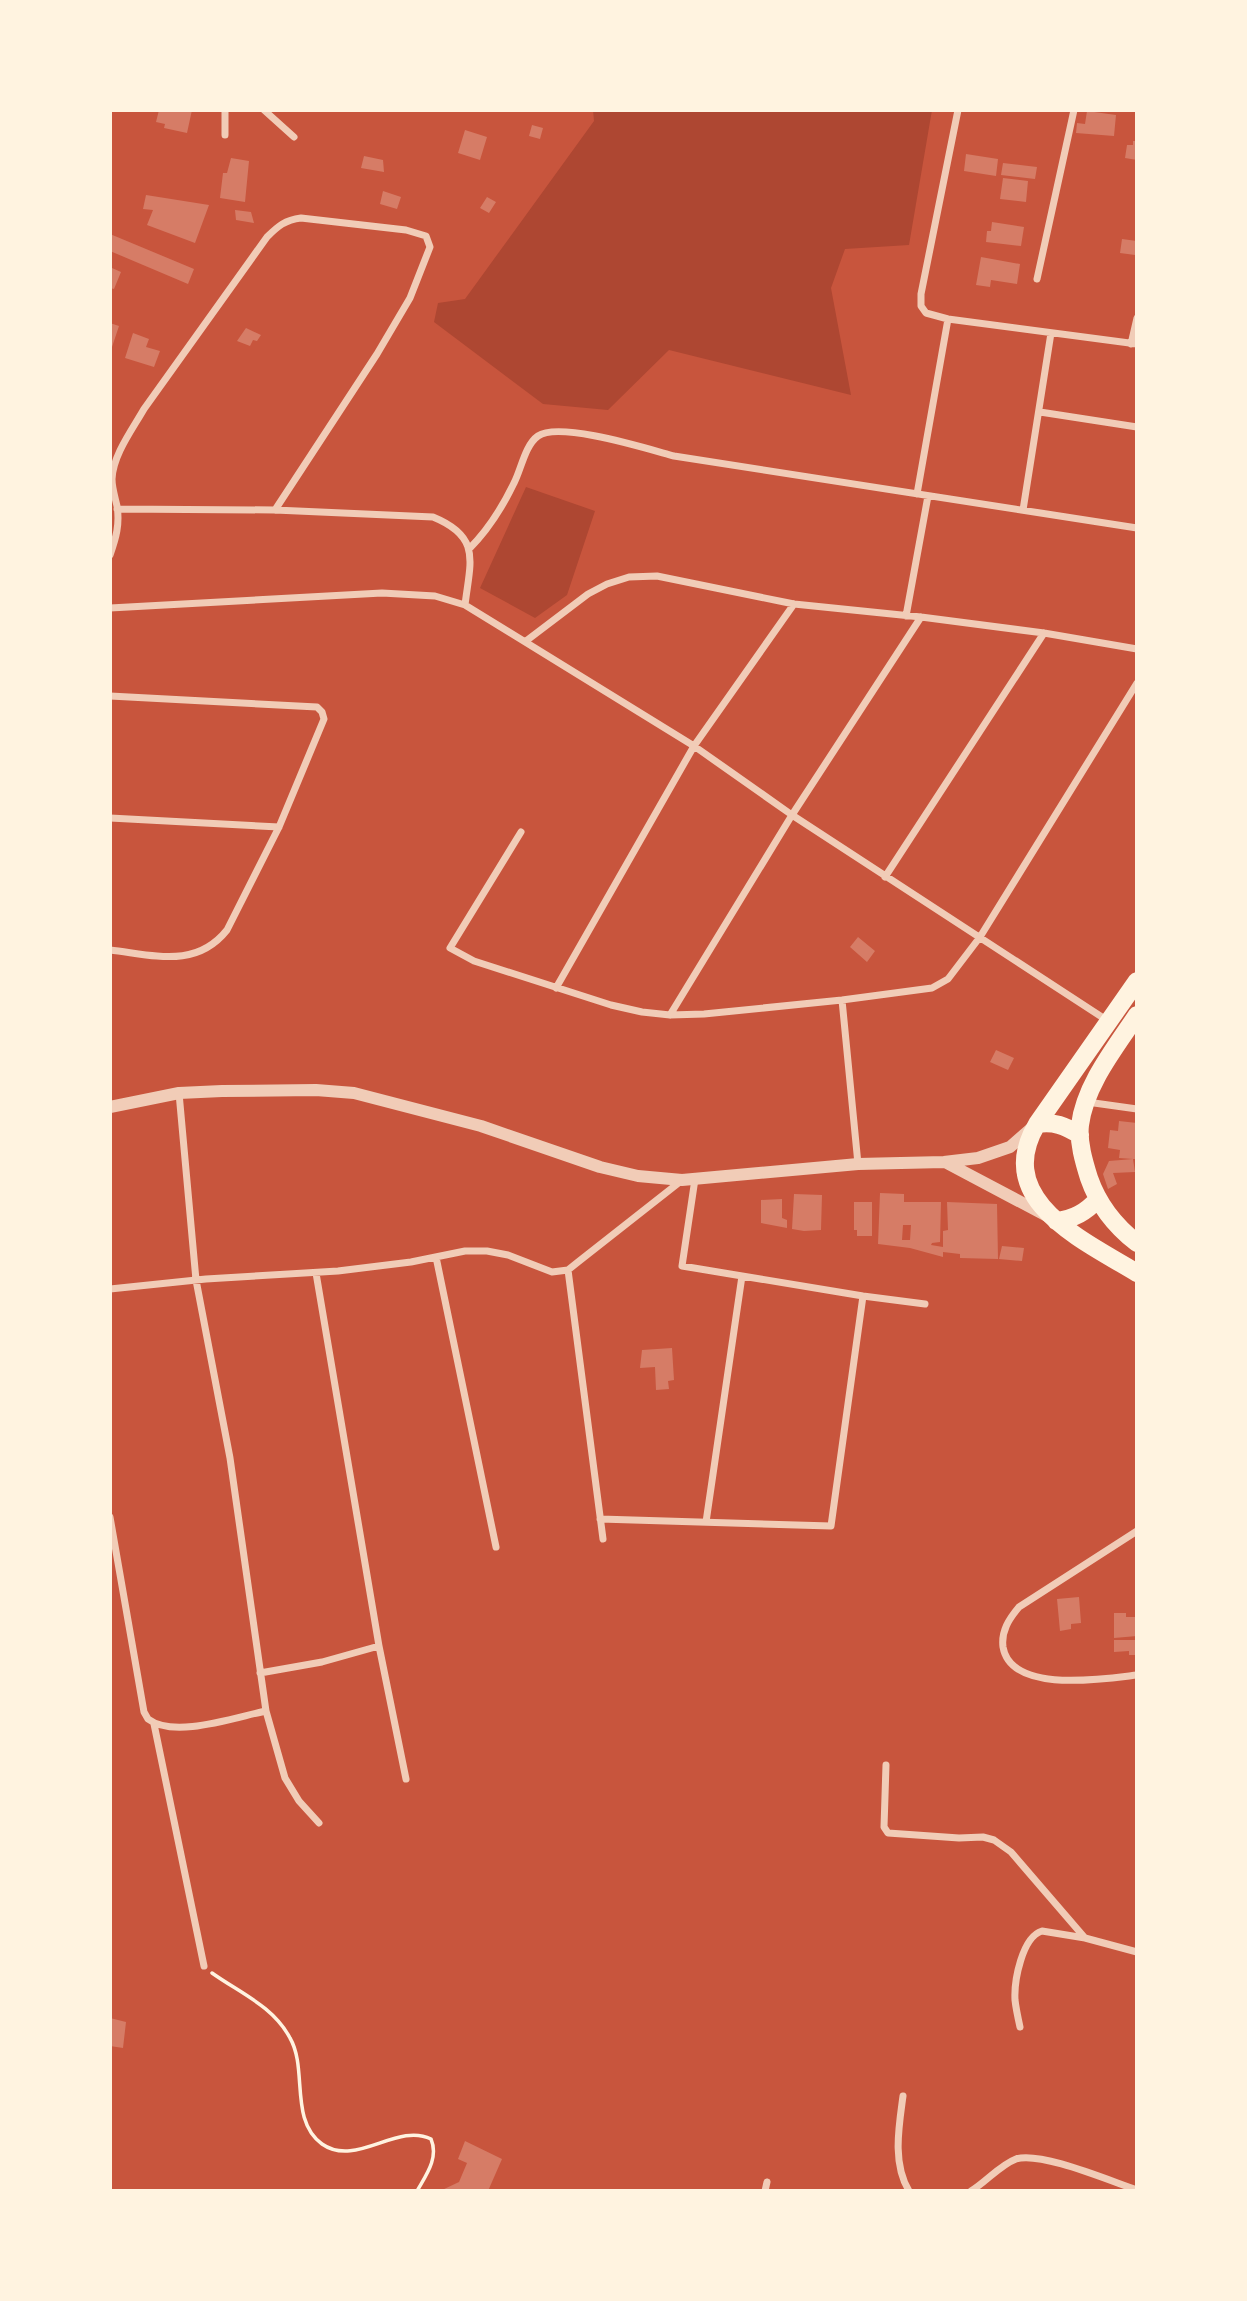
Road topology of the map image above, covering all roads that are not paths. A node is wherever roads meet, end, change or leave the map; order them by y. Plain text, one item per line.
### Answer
1 (225, 110) edge
2 (264, 110) edge
3 (958, 110) edge
4 (1074, 110) edge
5 (225, 135) dead end
6 (294, 137) dead end
7 (1037, 279) dead end
8 (1137, 318) edge
9 (948, 319) junction
10 (1051, 333) junction
11 (1134, 344) edge
12 (1040, 412) junction
13 (1137, 427) edge
14 (917, 494) junction
15 (928, 496) junction
16 (117, 509) junction
17 (275, 510) junction
18 (1023, 510) junction
19 (1137, 528) edge
20 (469, 550) junction
21 (110, 555) edge
22 (794, 604) junction
23 (465, 606) junction
24 (110, 608) edge
25 (906, 616) junction
26 (921, 617) junction
27 (1044, 633) junction
28 (526, 641) junction
29 (1137, 649) edge
30 (1137, 683) edge
31 (110, 696) edge
32 (694, 746) junction
33 (792, 815) junction
34 (110, 818) edge
35 (279, 827) junction
36 (521, 832) dead end
37 (885, 877) junction
38 (980, 937) junction
39 (110, 950) edge
40 (1137, 981) edge
41 (556, 988) junction
42 (842, 1000) junction
43 (670, 1015) junction
44 (1137, 1015) edge
45 (1108, 1021) junction
46 (179, 1093) junction
47 (1086, 1102) junction
48 (110, 1107) edge
49 (1137, 1109) edge
50 (1037, 1124) junction
51 (1080, 1135) junction
52 (944, 1162) junction
53 (858, 1164) junction
54 (688, 1180) junction
55 (1098, 1199) junction
56 (1056, 1221) junction
57 (1137, 1242) edge
58 (436, 1257) junction
59 (568, 1270) junction
60 (316, 1273) junction
61 (1137, 1273) edge
62 (742, 1276) junction
63 (196, 1280) junction
64 (110, 1289) edge
65 (863, 1296) junction
66 (925, 1304) dead end
67 (110, 1517) edge
68 (600, 1519) junction
69 (706, 1522) junction
70 (1137, 1531) edge
71 (603, 1539) dead end
72 (496, 1548) dead end
73 (379, 1646) junction
74 (260, 1673) junction
75 (1137, 1675) edge
76 (266, 1711) junction
77 (154, 1724) junction
78 (886, 1766) dead end
79 (406, 1779) dead end
80 (318, 1823) dead end
81 (1085, 1938) junction
82 (1137, 1952) edge
83 (204, 1966) road end
84 (1020, 2027) dead end
85 (903, 2096) dead end
86 (767, 2182) dead end
87 (1137, 2190) edge
88 (765, 2191) edge
89 (909, 2191) edge
90 (971, 2191) edge

1 - 5 street
2 - 6 street
3 - 9 street
4 - 7 street
8 - 11 street
9 - 10 street
9 - 14 street
10 - 11 street
10 - 12 street
12 - 13 street
12 - 18 street
14 - 15 street
14 - 20 street
15 - 18 street
15 - 25 street
16 - 17 street
16 - 17 street
16 - 21 street
17 - 20 street
18 - 19 street
20 - 23 street
22 - 25 street
22 - 28 street
22 - 32 street
23 - 24 street
23 - 28 street
25 - 26 street
26 - 27 street
26 - 33 street
27 - 29 street
27 - 37 street
28 - 32 street
30 - 38 street
31 - 35 street
32 - 33 street
32 - 41 street
33 - 37 street
33 - 43 street
34 - 35 street
35 - 39 street
36 - 41 street
37 - 38 street
38 - 42 street
38 - 45 street
40 - 45 main road
41 - 43 street
42 - 43 street
42 - 53 street
44 - 47 main road
45 - 50 main road
46 - 48 street
46 - 54 street
46 - 63 street
47 - 49 street
47 - 51 main road
50 - 51 main road
50 - 52 street
50 - 56 main road
51 - 55 main road
52 - 53 street
52 - 56 street
53 - 54 street
54 - 59 street
54 - 62 street
55 - 56 main road
55 - 57 main road
56 - 61 main road
58 - 59 street
58 - 60 street
58 - 72 street
59 - 68 street
60 - 63 street
60 - 73 street
62 - 65 street
62 - 69 street
63 - 64 street
63 - 74 street
65 - 66 street
65 - 69 street
67 - 77 street
68 - 69 street
68 - 71 street
70 - 75 street
73 - 74 street
73 - 79 street
74 - 76 street
76 - 77 street
76 - 80 street
77 - 83 street
78 - 81 street
81 - 82 street
81 - 84 street
85 - 89 street
86 - 88 street
87 - 90 street

